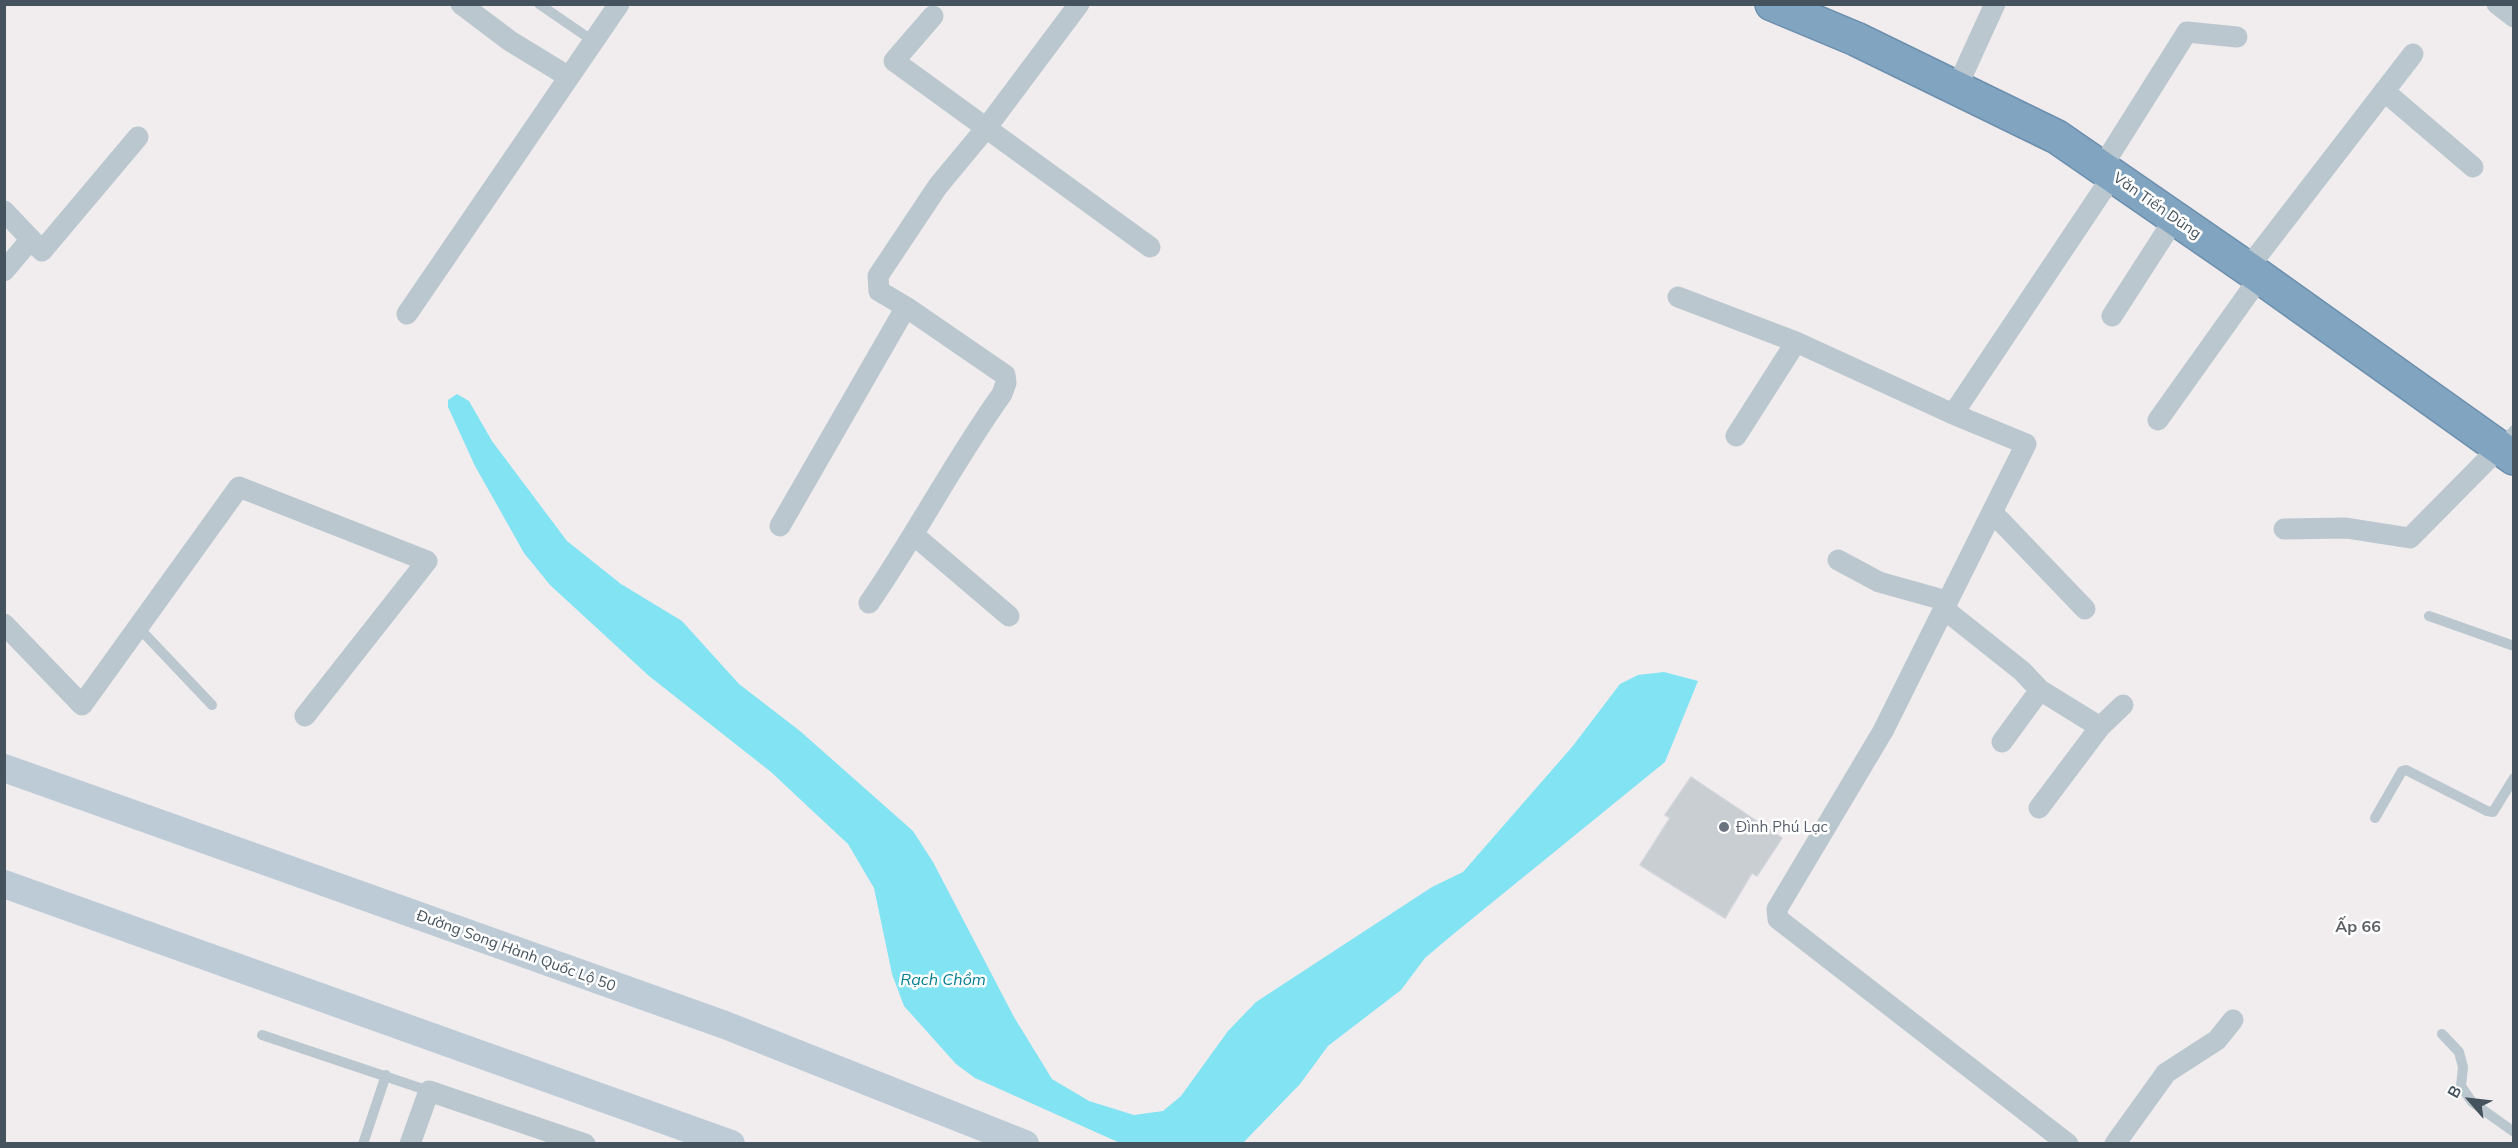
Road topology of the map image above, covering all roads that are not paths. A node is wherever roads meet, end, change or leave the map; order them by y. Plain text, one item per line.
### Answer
1 (461, 4) edge
2 (539, 4) edge
3 (619, 4) edge
4 (1079, 4) edge
5 (1772, 4) edge
6 (1995, 4) edge
7 (2497, 4) edge
8 (933, 16) dead end
9 (2514, 17) edge
10 (2237, 37) dead end
11 (594, 41) junction
12 (2413, 54) dead end
13 (569, 77) junction
14 (1957, 87) junction
15 (2384, 91) junction
16 (987, 127) junction
17 (138, 137) dead end
18 (2473, 166) dead end
19 (2107, 171) junction
20 (4, 211) edge
21 (2175, 218) junction
22 (31, 239) junction
23 (1150, 247) dead end
24 (4, 271) edge
25 (2254, 273) junction
26 (1678, 297) dead end
27 (906, 307) junction
28 (407, 314) dead end
29 (2112, 316) dead end
30 (1796, 342) junction
31 (1953, 414) junction
32 (2158, 420) dead end
33 (1736, 436) dead end
34 (2509, 445) edge
35 (1992, 512) junction
36 (780, 526) dead end
37 (2284, 529) dead end
38 (915, 536) junction
39 (1838, 560) dead end
40 (869, 603) dead end
41 (1945, 605) junction
42 (2085, 609) dead end
43 (1009, 616) dead end
44 (2429, 616) dead end
45 (4, 624) edge
46 (138, 627) junction
47 (2514, 646) edge
48 (2040, 690) junction
49 (212, 705) dead end
50 (2123, 705) dead end
51 (305, 716) dead end
52 (2100, 727) junction
53 (2002, 742) dead end
54 (4, 768) edge
55 (2514, 778) edge
56 (2039, 808) dead end
57 (2375, 818) dead end
58 (9, 888) edge
59 (2233, 1020) dead end
60 (2442, 1034) dead end
61 (262, 1035) dead end
62 (386, 1075) junction
63 (429, 1090) junction
64 (2514, 1132) edge
65 (552, 1138) edge
66 (363, 1143) edge
67 (410, 1143) edge
68 (585, 1143) edge
69 (731, 1143) edge
70 (1025, 1143) edge
71 (2068, 1143) edge
72 (2115, 1143) edge

1 - 13 street
2 - 11 lane
3 - 11 street
4 - 16 street
5 - 14 highway, Văn Tiến Dũng
6 - 14 street
7 - 9 street
8 - 16 street
10 - 19 street
11 - 13 street
12 - 15 street
13 - 28 street
14 - 19 highway, Văn Tiến Dũng
15 - 18 street
15 - 25 street
16 - 23 street
16 - 27 street
17 - 22 street
19 - 21 highway, Văn Tiến Dũng
19 - 31 street
20 - 22 street
21 - 25 highway, Văn Tiến Dũng
21 - 29 street
22 - 24 street
25 - 32 street
25 - 34 highway, Văn Tiến Dũng
26 - 30 street
27 - 36 street
27 - 38 street
30 - 31 street
30 - 33 street
31 - 35 street
34 - 37 street
35 - 41 street
35 - 42 street
38 - 40 street
38 - 43 street
39 - 41 street
41 - 48 street
41 - 71 street
44 - 47 lane
45 - 46 street
46 - 49 lane
46 - 51 street
48 - 52 street
48 - 53 street
50 - 52 street
52 - 56 street
54 - 70 main road, Đường Song Hành Quốc Lộ 50
55 - 57 lane
58 - 69 main road
59 - 72 street
60 - 64 lane
61 - 62 lane
62 - 63 lane
62 - 66 lane
63 - 65 street
63 - 67 street
65 - 68 street

